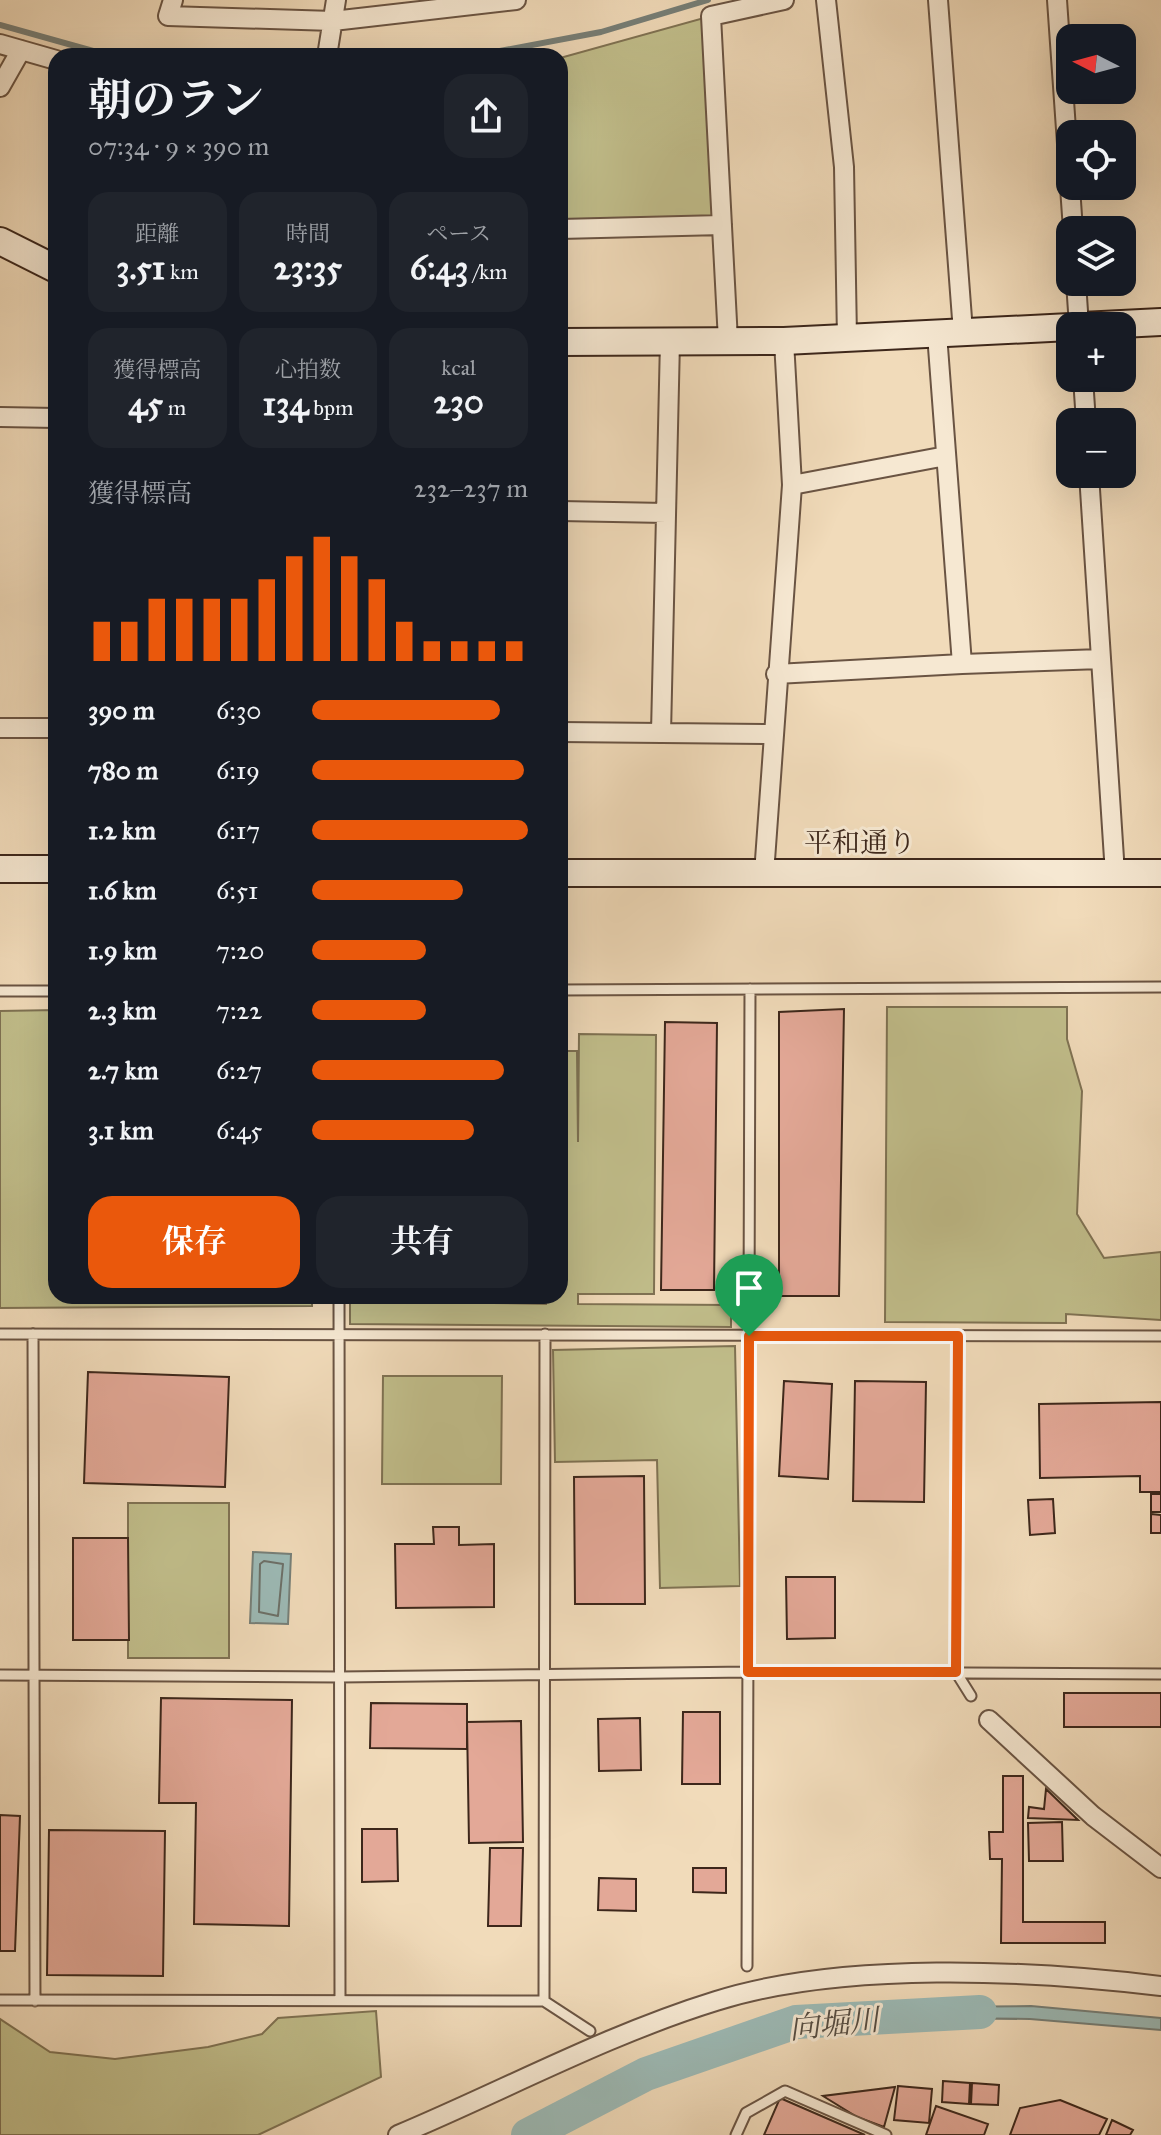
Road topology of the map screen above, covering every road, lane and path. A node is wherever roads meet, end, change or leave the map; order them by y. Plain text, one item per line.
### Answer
1 (173, 0) edge
2 (336, 0) edge
3 (516, 0) edge
4 (784, 0) edge
5 (826, 0) edge
6 (938, 0) edge
7 (1057, 0) edge
8 (333, 21) junction
9 (0, 44) edge
10 (328, 48) edge
11 (21, 50) junction
12 (48, 58) edge
13 (0, 87) edge
14 (1072, 216) edge
15 (722, 225) junction
16 (568, 229) edge
17 (0, 241) edge
18 (48, 265) edge
19 (1161, 322) edge
20 (1136, 323) edge
21 (1056, 328) edge
22 (950, 333) junction
23 (847, 338) junction
24 (670, 341) junction
25 (728, 341) junction
26 (784, 341) junction
27 (568, 342) edge
28 (0, 417) edge
29 (48, 418) edge
30 (946, 456) junction
31 (792, 485) junction
32 (1090, 488) edge
33 (568, 511) edge
34 (666, 513) junction
35 (1101, 659) junction
36 (962, 664) junction
37 (776, 674) junction
38 (0, 728) edge
39 (48, 728) edge
40 (568, 732) edge
41 (661, 733) junction
42 (772, 734) junction
43 (0, 869) edge
44 (48, 869) edge
45 (568, 873) edge
46 (1161, 873) edge
47 (764, 874) junction
48 (1115, 874) junction
49 (1161, 987) edge
50 (750, 989) junction
51 (568, 990) edge
52 (0, 991) edge
53 (48, 991) edge
54 (339, 1304) edge
55 (339, 1332) junction
56 (0, 1334) edge
57 (33, 1334) junction
58 (545, 1334) junction
59 (749, 1336) junction
60 (958, 1336) junction
61 (1161, 1336) edge
62 (748, 1672) junction
63 (956, 1672) junction
64 (33, 1674) junction
65 (1161, 1674) edge
66 (0, 1675) edge
67 (340, 1677) junction
68 (546, 1677) junction
69 (971, 1696) dead end
70 (989, 1720) dead end
71 (1161, 1868) edge
72 (747, 1966) dead end
73 (1161, 1986) edge
74 (0, 2000) edge
75 (340, 2000) junction
76 (35, 2001) junction
77 (544, 2001) junction
78 (590, 2031) dead end
79 (398, 2135) edge
80 (736, 2135) edge
81 (886, 2135) edge

1 - 8 street
2 - 8 street
3 - 8 street
4 - 15 street
5 - 23 street
6 - 22 street
7 - 14 street
8 - 10 street
9 - 11 street
11 - 12 street
11 - 13 street
15 - 16 street
15 - 25 street
17 - 18 street
19 - 20 street
21 - 22 street
22 - 23 street
22 - 30 street
23 - 26 street
24 - 25 street
24 - 27 street
24 - 34 street
25 - 26 street
26 - 31 street
28 - 29 street
30 - 31 street
30 - 36 street
31 - 37 street
32 - 35 street
33 - 34 street
34 - 41 street
35 - 36 street
35 - 48 street
36 - 37 street
37 - 42 street
38 - 39 street
40 - 41 street
41 - 42 street
42 - 47 street
43 - 44 street
45 - 47 street, 平和通り
46 - 48 street, 平和通り
47 - 48 street, 平和通り
49 - 50 lane
50 - 51 lane
50 - 59 lane
52 - 53 lane
54 - 55 lane
55 - 57 lane
55 - 58 lane
55 - 67 lane
56 - 57 lane
57 - 64 lane
58 - 59 lane
58 - 68 lane
59 - 60 lane
59 - 62 lane
60 - 61 lane
60 - 63 lane
62 - 63 lane
62 - 68 lane
62 - 72 lane
63 - 65 lane
63 - 69 lane
64 - 66 lane
64 - 67 lane
64 - 76 lane
67 - 68 lane
67 - 75 lane
68 - 77 lane
70 - 71 street
73 - 79 street
74 - 76 lane
75 - 76 lane
75 - 77 lane
77 - 78 lane
80 - 81 lane

